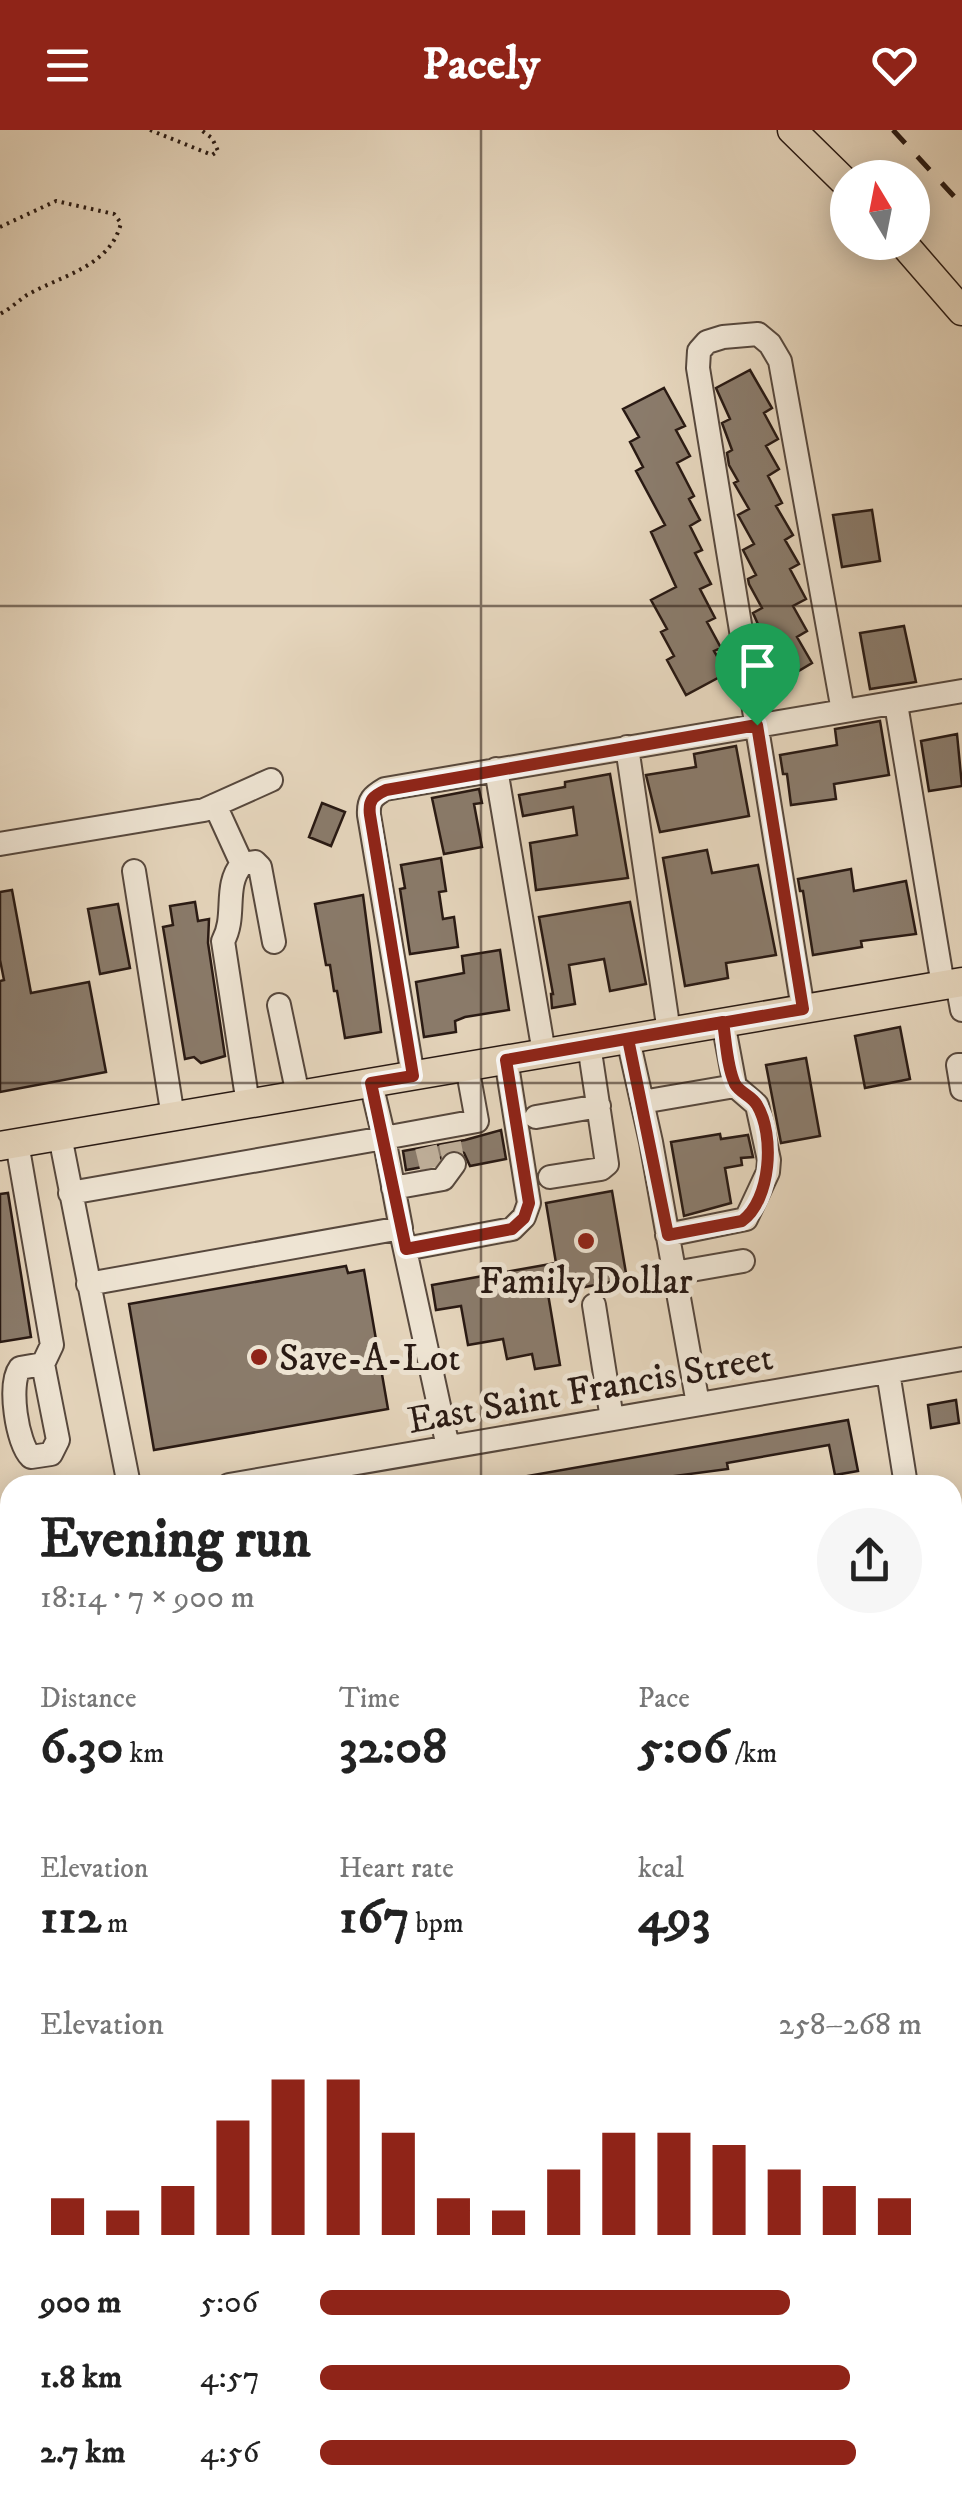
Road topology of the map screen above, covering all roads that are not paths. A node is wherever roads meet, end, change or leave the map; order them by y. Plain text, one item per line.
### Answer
1 (792, 130) edge
2 (830, 167) edge
3 (918, 260) edge
4 (962, 311) edge
5 (962, 692) edge
6 (896, 704) junction
7 (843, 711) junction
8 (757, 725) junction
9 (626, 748) junction
10 (496, 769) junction
11 (271, 780) dead end
12 (215, 805) junction
13 (0, 844) edge
14 (242, 864) junction
15 (134, 871) dead end
16 (274, 942) dead end
17 (956, 990) edge
18 (279, 1004) dead end
19 (803, 1009) junction
20 (723, 1022) junction
21 (668, 1032) junction
22 (628, 1039) junction
23 (589, 1046) junction
24 (544, 1053) junction
25 (506, 1060) junction
26 (962, 1065) edge
27 (467, 1066) junction
28 (413, 1076) junction
29 (371, 1083) junction
30 (736, 1086) junction
31 (962, 1089) edge
32 (298, 1095) junction
33 (642, 1102) junction
34 (248, 1104) junction
35 (599, 1106) junction
36 (174, 1117) junction
37 (536, 1117) dead end
38 (60, 1136) junction
39 (384, 1138) junction
40 (9, 1145) edge
41 (440, 1155) junction
42 (550, 1177) dead end
43 (393, 1188) junction
44 (70, 1193) junction
45 (668, 1235) junction
46 (403, 1239) junction
47 (743, 1261) dead end
48 (674, 1272) junction
49 (88, 1284) junction
50 (594, 1304) dead end
51 (962, 1358) edge
52 (44, 1364) dead end
53 (888, 1372) junction
54 (698, 1404) junction
55 (612, 1419) junction
56 (448, 1448) junction
57 (127, 1475) edge
58 (288, 1475) edge
59 (904, 1475) edge

1 - 2 main road
3 - 4 main road
5 - 6 street
6 - 7 street
6 - 17 street
7 - 8 street
7 - 8 street
8 - 9 street
8 - 19 street
9 - 10 street
9 - 21 street
10 - 24 street
10 - 28 street
11 - 12 street
12 - 13 street
12 - 14 street
14 - 16 street
14 - 34 street
15 - 36 street
17 - 19 main road
18 - 32 street
19 - 20 main road
20 - 21 main road
20 - 30 street
21 - 22 main road
22 - 23 main road
22 - 33 street
23 - 24 main road
23 - 35 street
24 - 25 main road
25 - 27 main road
25 - 46 street
26 - 31 street
27 - 28 main road
27 - 41 street
28 - 29 main road
29 - 32 main road
29 - 39 street
30 - 33 street
30 - 45 street
32 - 34 main road
33 - 45 street
34 - 36 main road
35 - 37 street
35 - 42 street
36 - 38 main road
38 - 40 main road
38 - 44 street
39 - 41 street
39 - 43 street
39 - 44 street
40 - 52 street
41 - 43 street
43 - 46 street
44 - 49 street
45 - 48 street
46 - 49 street
46 - 56 street
47 - 48 street
48 - 54 street
49 - 57 street
50 - 55 street
51 - 53 street, East Saint Francis Street
53 - 54 street, East Saint Francis Street
53 - 59 street
54 - 55 street, East Saint Francis Street
55 - 56 street, East Saint Francis Street
56 - 58 street, East Saint Francis Street

